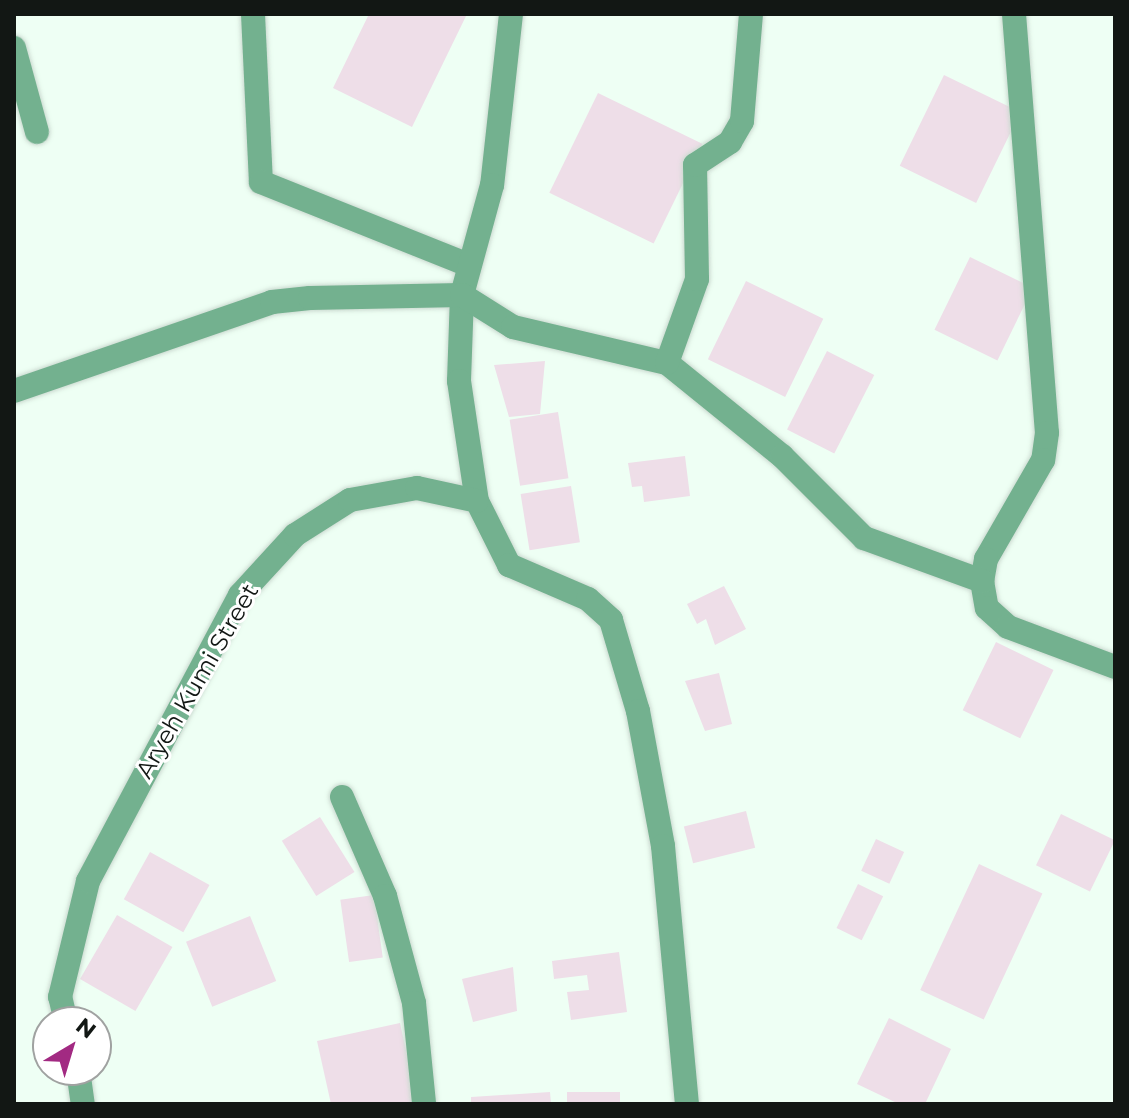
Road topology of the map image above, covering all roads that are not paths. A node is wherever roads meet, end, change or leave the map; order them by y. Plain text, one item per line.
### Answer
1 (253, 14) edge
2 (511, 14) edge
3 (751, 14) edge
4 (1014, 14) edge
5 (14, 48) edge
6 (37, 132) dead end
7 (469, 265) junction
8 (462, 295) junction
9 (667, 363) junction
10 (14, 391) edge
11 (477, 501) junction
12 (982, 581) junction
13 (1115, 667) edge
14 (342, 797) dead end
15 (62, 1006) edge
16 (424, 1104) edge
17 (687, 1104) edge

1 - 7 street
2 - 7 street
3 - 9 street
4 - 12 street
5 - 6 street
7 - 8 street
8 - 9 street
8 - 10 street
8 - 11 street
9 - 12 street
11 - 15 street, Aryeh Kumi Street
11 - 17 street
12 - 13 street
14 - 16 street

